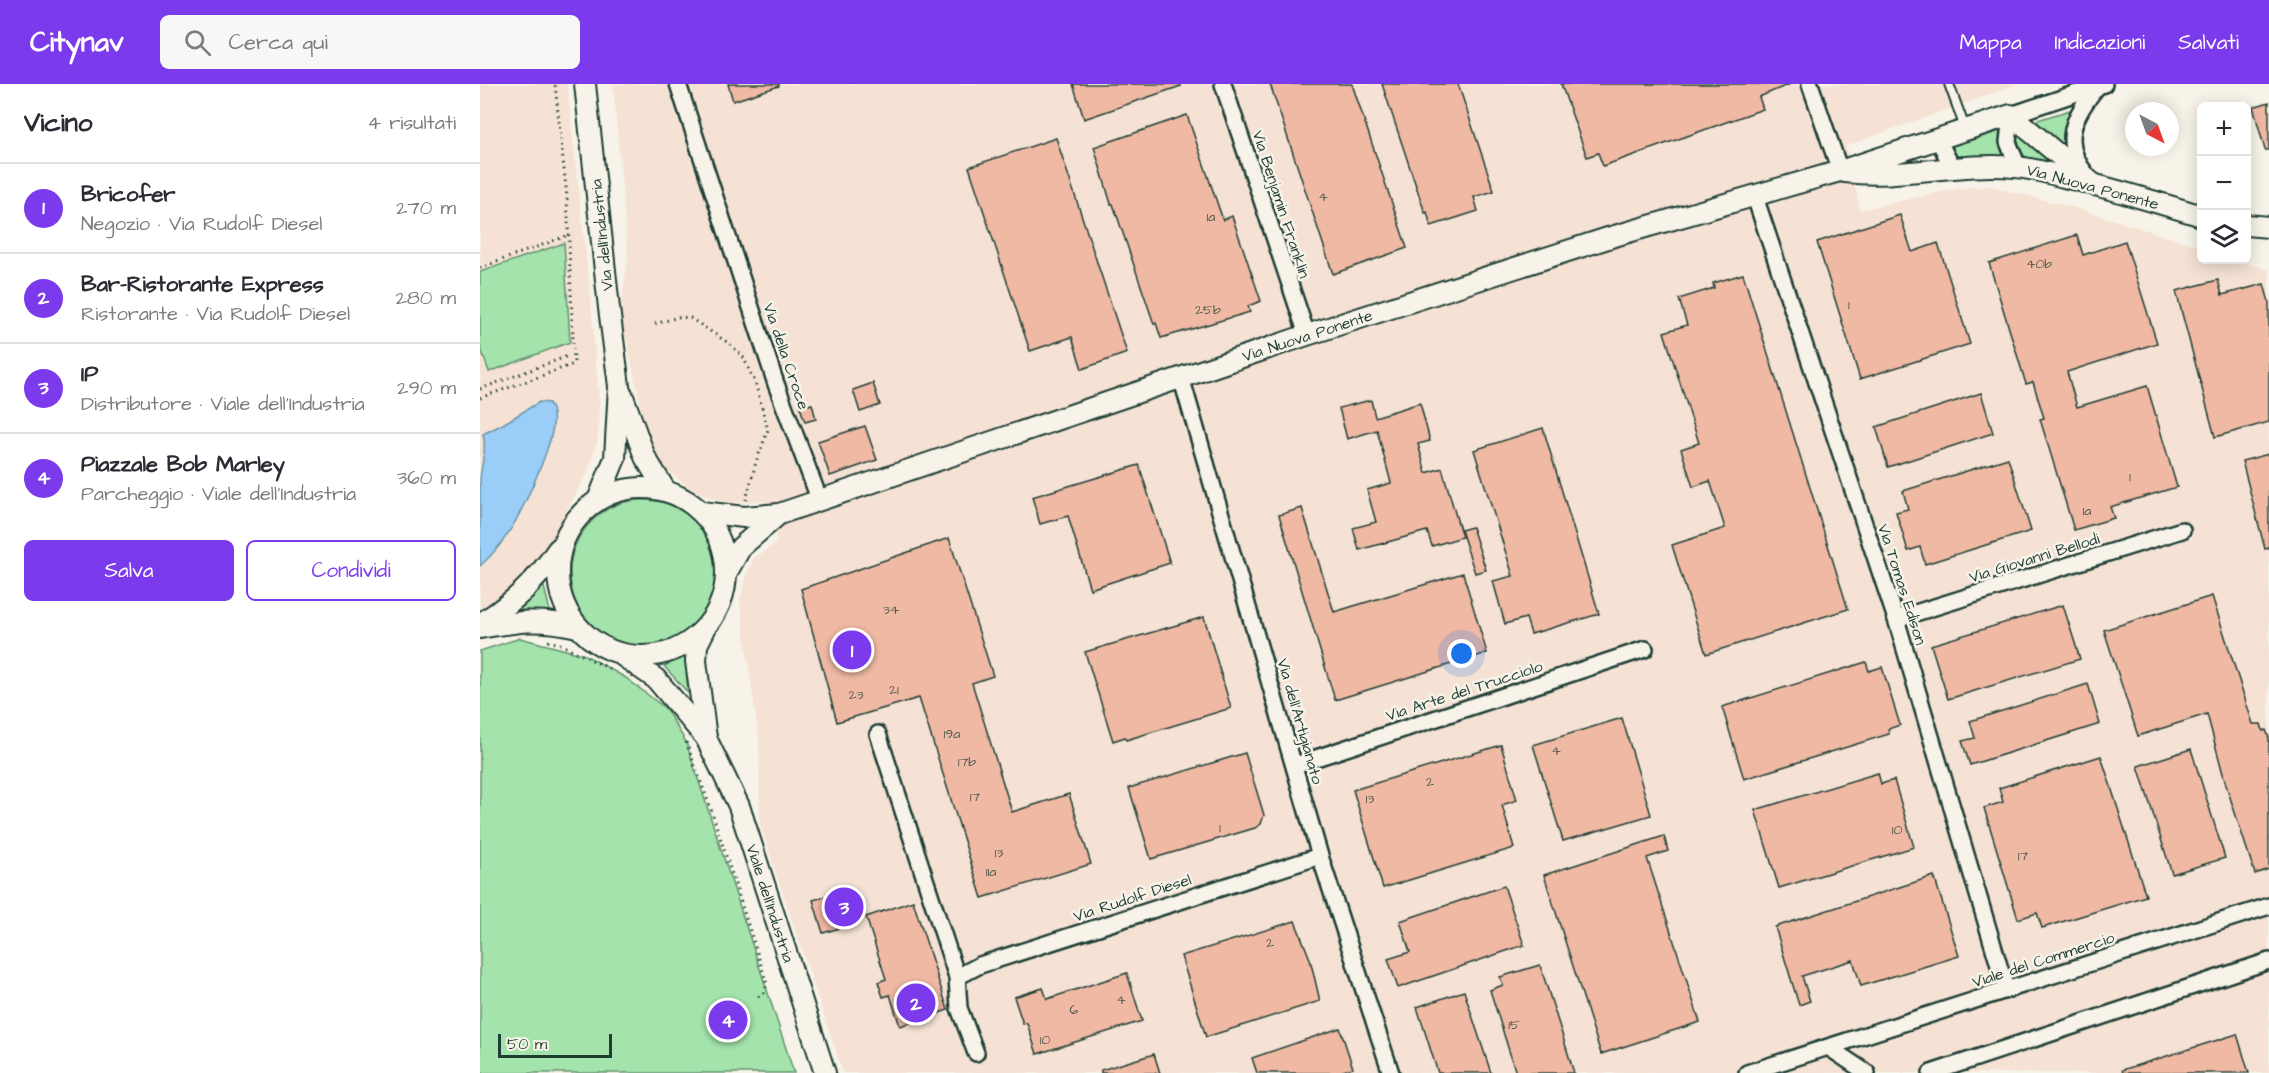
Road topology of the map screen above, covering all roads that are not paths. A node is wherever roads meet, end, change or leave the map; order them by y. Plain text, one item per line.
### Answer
1 (585, 84) edge
2 (678, 84) edge
3 (1223, 84) edge
4 (1810, 84) edge
5 (1949, 84) edge
6 (2100, 86) edge
7 (2011, 115) junction
8 (1965, 130) junction
9 (1938, 139) junction
10 (1952, 167) junction
11 (2018, 167) junction
12 (1840, 171) junction
13 (2093, 183) junction
14 (1754, 194) junction
15 (2197, 214) edge
16 (2251, 225) edge
17 (2269, 227) edge
18 (1307, 335) junction
19 (1181, 377) junction
20 (619, 386) junction
21 (665, 490) junction
22 (598, 500) junction
23 (820, 501) junction
24 (702, 512) junction
25 (779, 514) junction
26 (2182, 530) dead end
27 (563, 542) junction
28 (727, 572) junction
29 (1896, 619) junction
30 (480, 624) edge
31 (578, 627) junction
32 (706, 627) junction
33 (480, 628) edge
34 (1645, 649) dead end
35 (615, 652) junction
36 (878, 734) dead end
37 (706, 738) junction
38 (1295, 765) junction
39 (1320, 856) junction
40 (2269, 906) edge
41 (2269, 961) edge
42 (957, 977) junction
43 (2006, 989) junction
44 (1828, 1047) junction
45 (975, 1053) dead end
46 (825, 1073) edge
47 (1391, 1073) edge
48 (1747, 1073) edge
49 (1867, 1073) edge
50 (1931, 1073) edge

1 - 20 street, Via dell'Industria
2 - 23 street, Via della Croce
3 - 18 street, Via Benjamin Franklin
4 - 12 street
5 - 8 lane
6 - 7 street, Via Nuova Ponente
6 - 13 street
7 - 8 street, Via Nuova Ponente
7 - 11 street
7 - 13 street
8 - 9 street, Via Nuova Ponente
9 - 10 street
9 - 12 street, Via Nuova Ponente
10 - 11 street, Via Nuova Ponente
10 - 12 street, Via Nuova Ponente
11 - 13 street, Via Nuova Ponente
12 - 14 street, Via Nuova Ponente
13 - 15 street, Via Nuova Ponente
14 - 18 street, Via Nuova Ponente
14 - 29 street, Via Tomas Edison
16 - 17 street
18 - 19 street, Via Nuova Ponente
19 - 23 street, Via Nuova Ponente
19 - 38 street, Via dell'Artigianato
20 - 21 street, Via dell'Industria
20 - 22 street, Via dell'Industria
21 - 22 street
21 - 24 street
22 - 27 street
23 - 25 street, Via Nuova Ponente
24 - 25 street, Via Nuova Ponente
24 - 28 street
25 - 28 street, Via Nuova Ponente
26 - 29 street, Via Giovanni Bellodi
27 - 30 street
27 - 31 street
28 - 32 street
29 - 43 street, Via Tomas Edison
31 - 33 street
31 - 35 street
32 - 35 street
32 - 37 street, Viale dell'Industria
34 - 38 street, Via Arte del Trucciolo
35 - 37 street, Viale dell'Industria
36 - 42 street
37 - 46 street, Viale dell'Industria
38 - 39 street, Via dell'Artigianato
39 - 42 street, Via Rudolf Diesel
39 - 47 street, Via dell'Artigianato
40 - 43 street, Viale del Commercio
41 - 50 street
42 - 45 street
43 - 44 street, Viale del Commercio
44 - 48 street, Viale del Commercio
44 - 49 street

